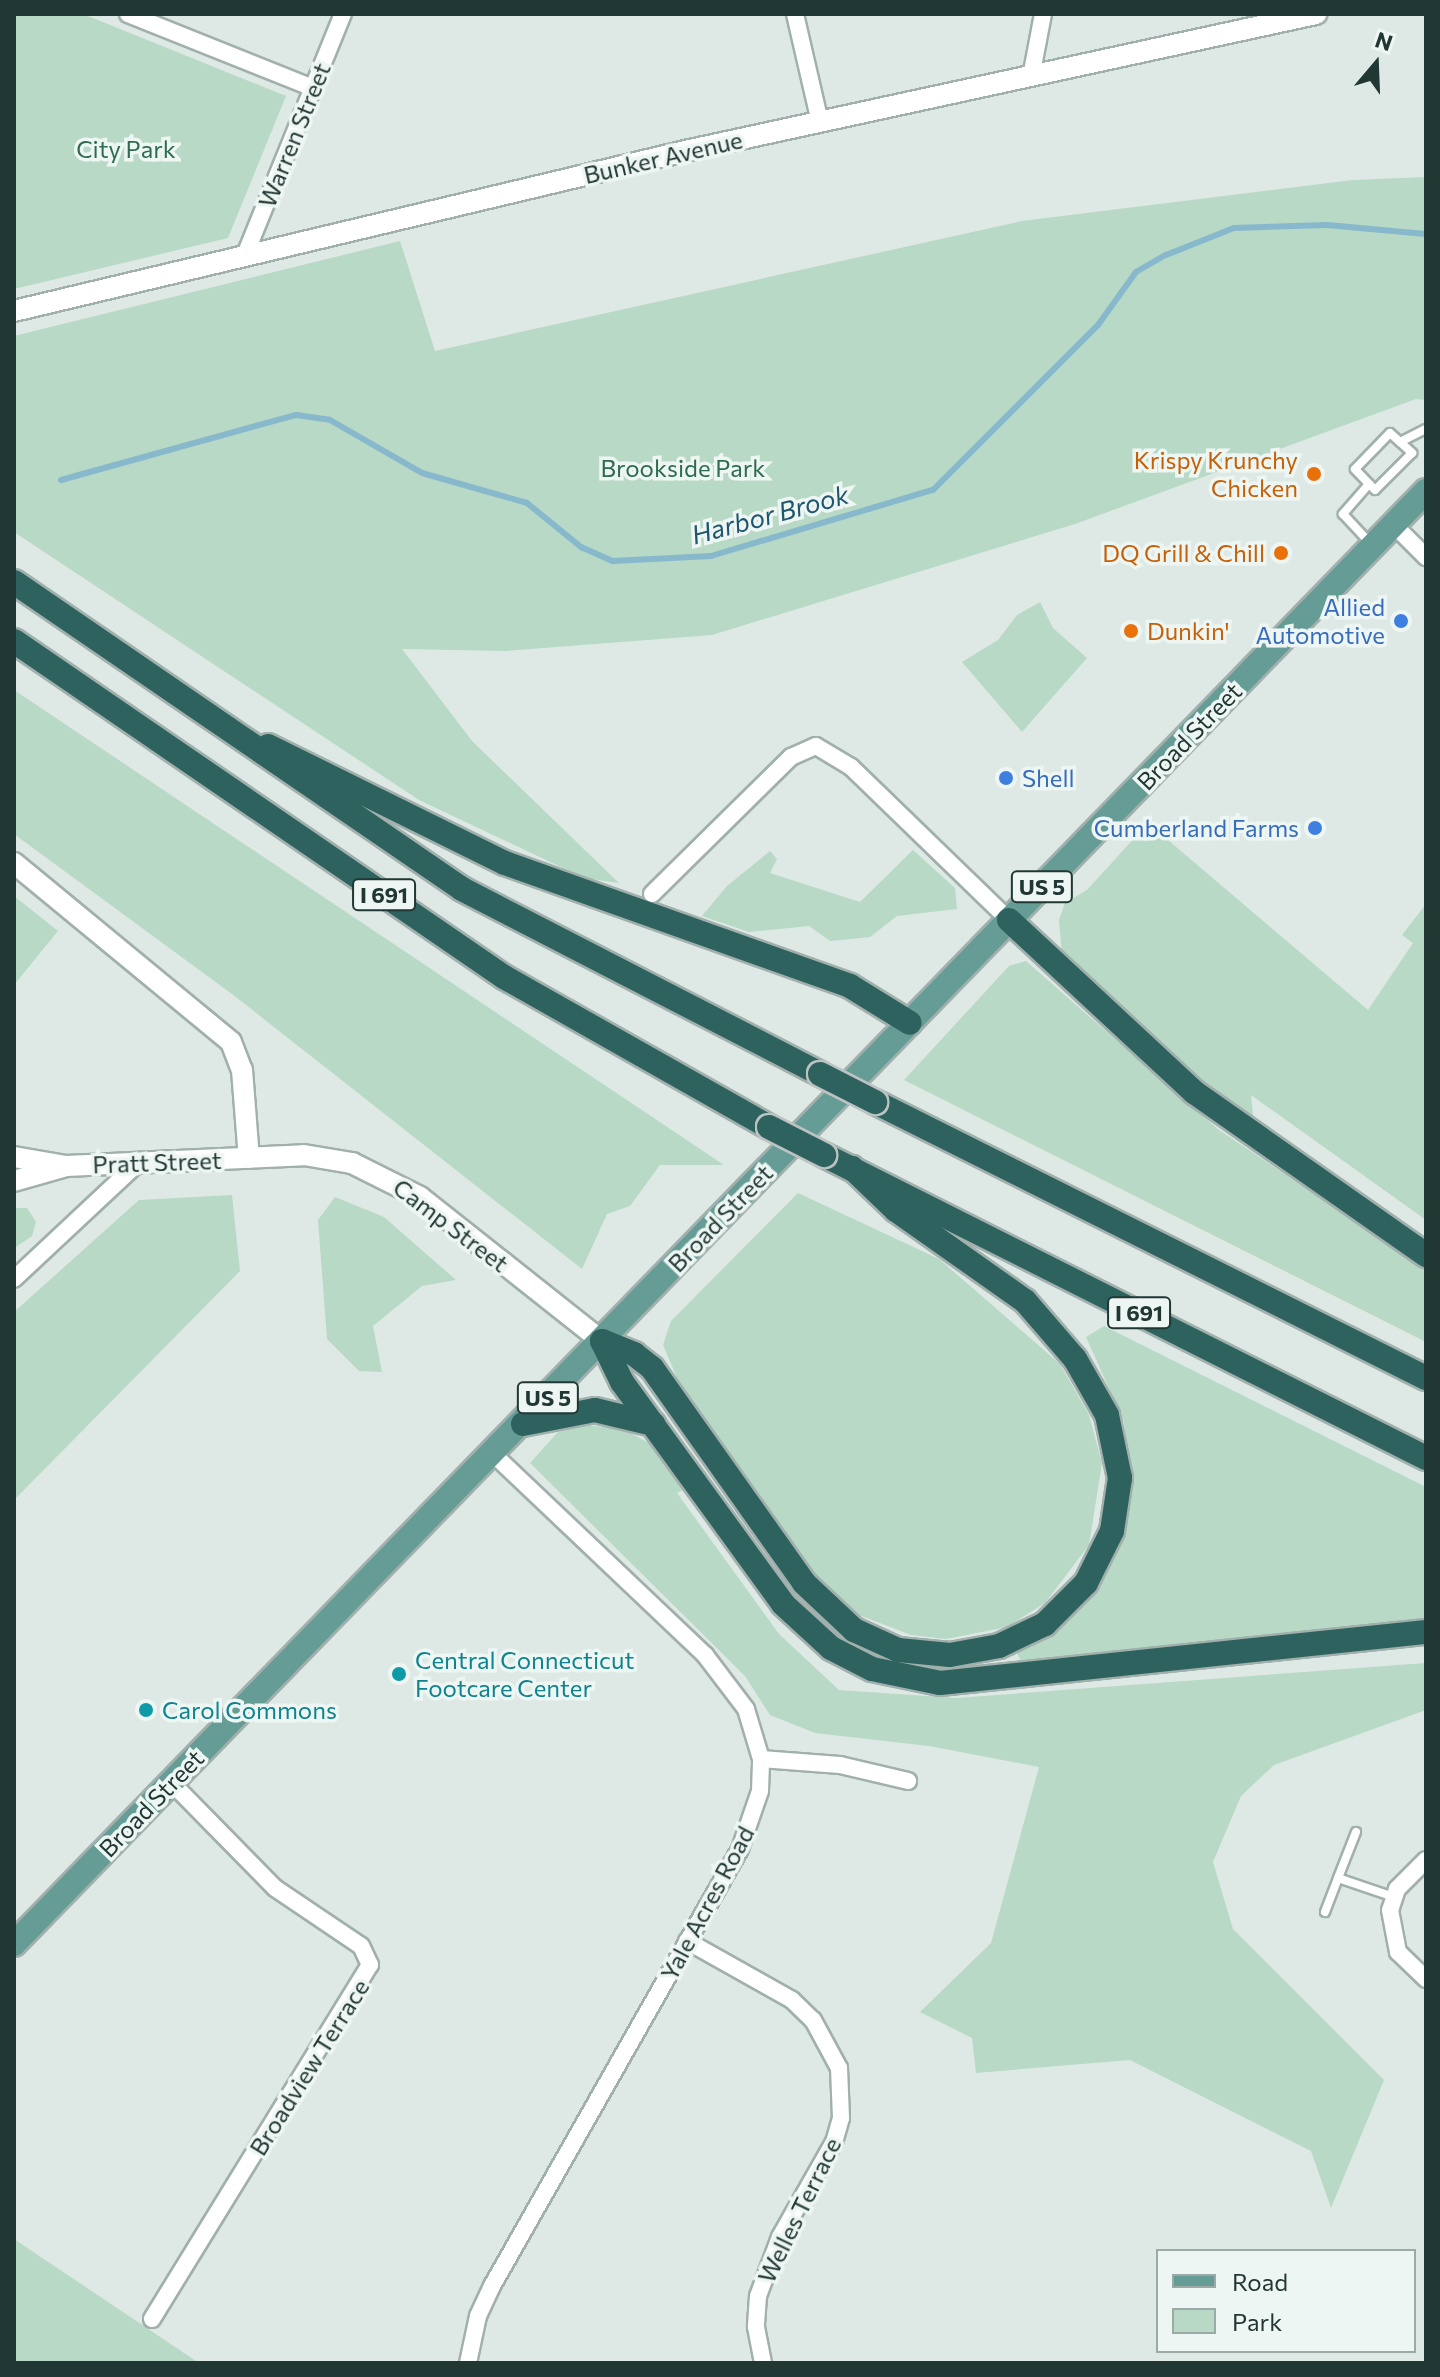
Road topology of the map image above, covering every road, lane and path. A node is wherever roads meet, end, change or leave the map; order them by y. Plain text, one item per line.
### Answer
1 (128, 14) edge
2 (343, 14) edge
3 (795, 14) edge
4 (1043, 14) edge
5 (1314, 14) edge
6 (1031, 77) junction
7 (313, 88) junction
8 (820, 122) junction
9 (245, 255) junction
10 (14, 311) edge
11 (1426, 429) edge
12 (1400, 442) junction
13 (1369, 484) junction
14 (1426, 491) edge
15 (1393, 524) junction
16 (1373, 546) junction
17 (1426, 557) edge
18 (14, 582) edge
19 (14, 641) edge
20 (240, 737) junction
21 (14, 863) edge
22 (652, 894) dead end
23 (1009, 920) junction
24 (910, 1023) junction
25 (14, 1157) edge
26 (249, 1158) junction
27 (138, 1163) junction
28 (66, 1166) junction
29 (852, 1168) junction
30 (14, 1181) edge
31 (1426, 1255) edge
32 (14, 1279) edge
33 (602, 1341) junction
34 (1426, 1378) edge
35 (523, 1424) junction
36 (653, 1424) junction
37 (493, 1454) junction
38 (1426, 1458) edge
39 (1426, 1632) edge
40 (761, 1759) junction
41 (908, 1781) dead end
42 (171, 1782) junction
43 (1356, 1832) dead end
44 (1426, 1860) edge
45 (1338, 1878) junction
46 (1394, 1897) junction
47 (1325, 1912) dead end
48 (687, 1941) junction
49 (14, 1944) edge
50 (1426, 1979) edge
51 (152, 2319) dead end
52 (468, 2363) edge
53 (763, 2363) edge

1 - 7 street
2 - 7 street, Warren Street
3 - 8 street
4 - 6 street
5 - 6 street, Bunker Avenue
6 - 8 street, Bunker Avenue
7 - 9 street, Warren Street
8 - 9 street, Bunker Avenue
9 - 10 street, Bunker Avenue
11 - 12 lane
12 - 13 lane
12 - 13 lane
13 - 16 lane
14 - 15 main road, Broad Street / US 5
15 - 16 main road, Broad Street / US 5
15 - 17 street
16 - 23 main road, Broad Street / US 5
18 - 20 highway, I 691
19 - 29 highway, I 691, bridge
20 - 24 highway
20 - 34 highway, I 691, bridge
21 - 26 street
22 - 23 street
23 - 24 main road, Broad Street / US 5
23 - 31 highway
24 - 33 main road, Broad Street / US 5
25 - 28 street, Pratt Street
26 - 27 street, Pratt Street
26 - 33 street, Camp Street
27 - 28 street, Pratt Street
27 - 32 street
28 - 30 street, Pratt Street
29 - 33 highway
29 - 38 highway, I 691
33 - 35 main road, Broad Street / US 5
33 - 36 highway
35 - 36 highway
35 - 37 main road, Broad Street / US 5
36 - 39 highway
37 - 40 street, Yale Acres Road
37 - 42 main road, Broad Street / US 5
40 - 41 street
40 - 48 street, Yale Acres Road
42 - 49 main road, Broad Street / US 5
42 - 51 street, Broadview Terrace
43 - 45 lane
44 - 46 street
45 - 46 lane
45 - 47 lane
46 - 50 street
48 - 52 street, Yale Acres Road
48 - 53 street, Welles Terrace

